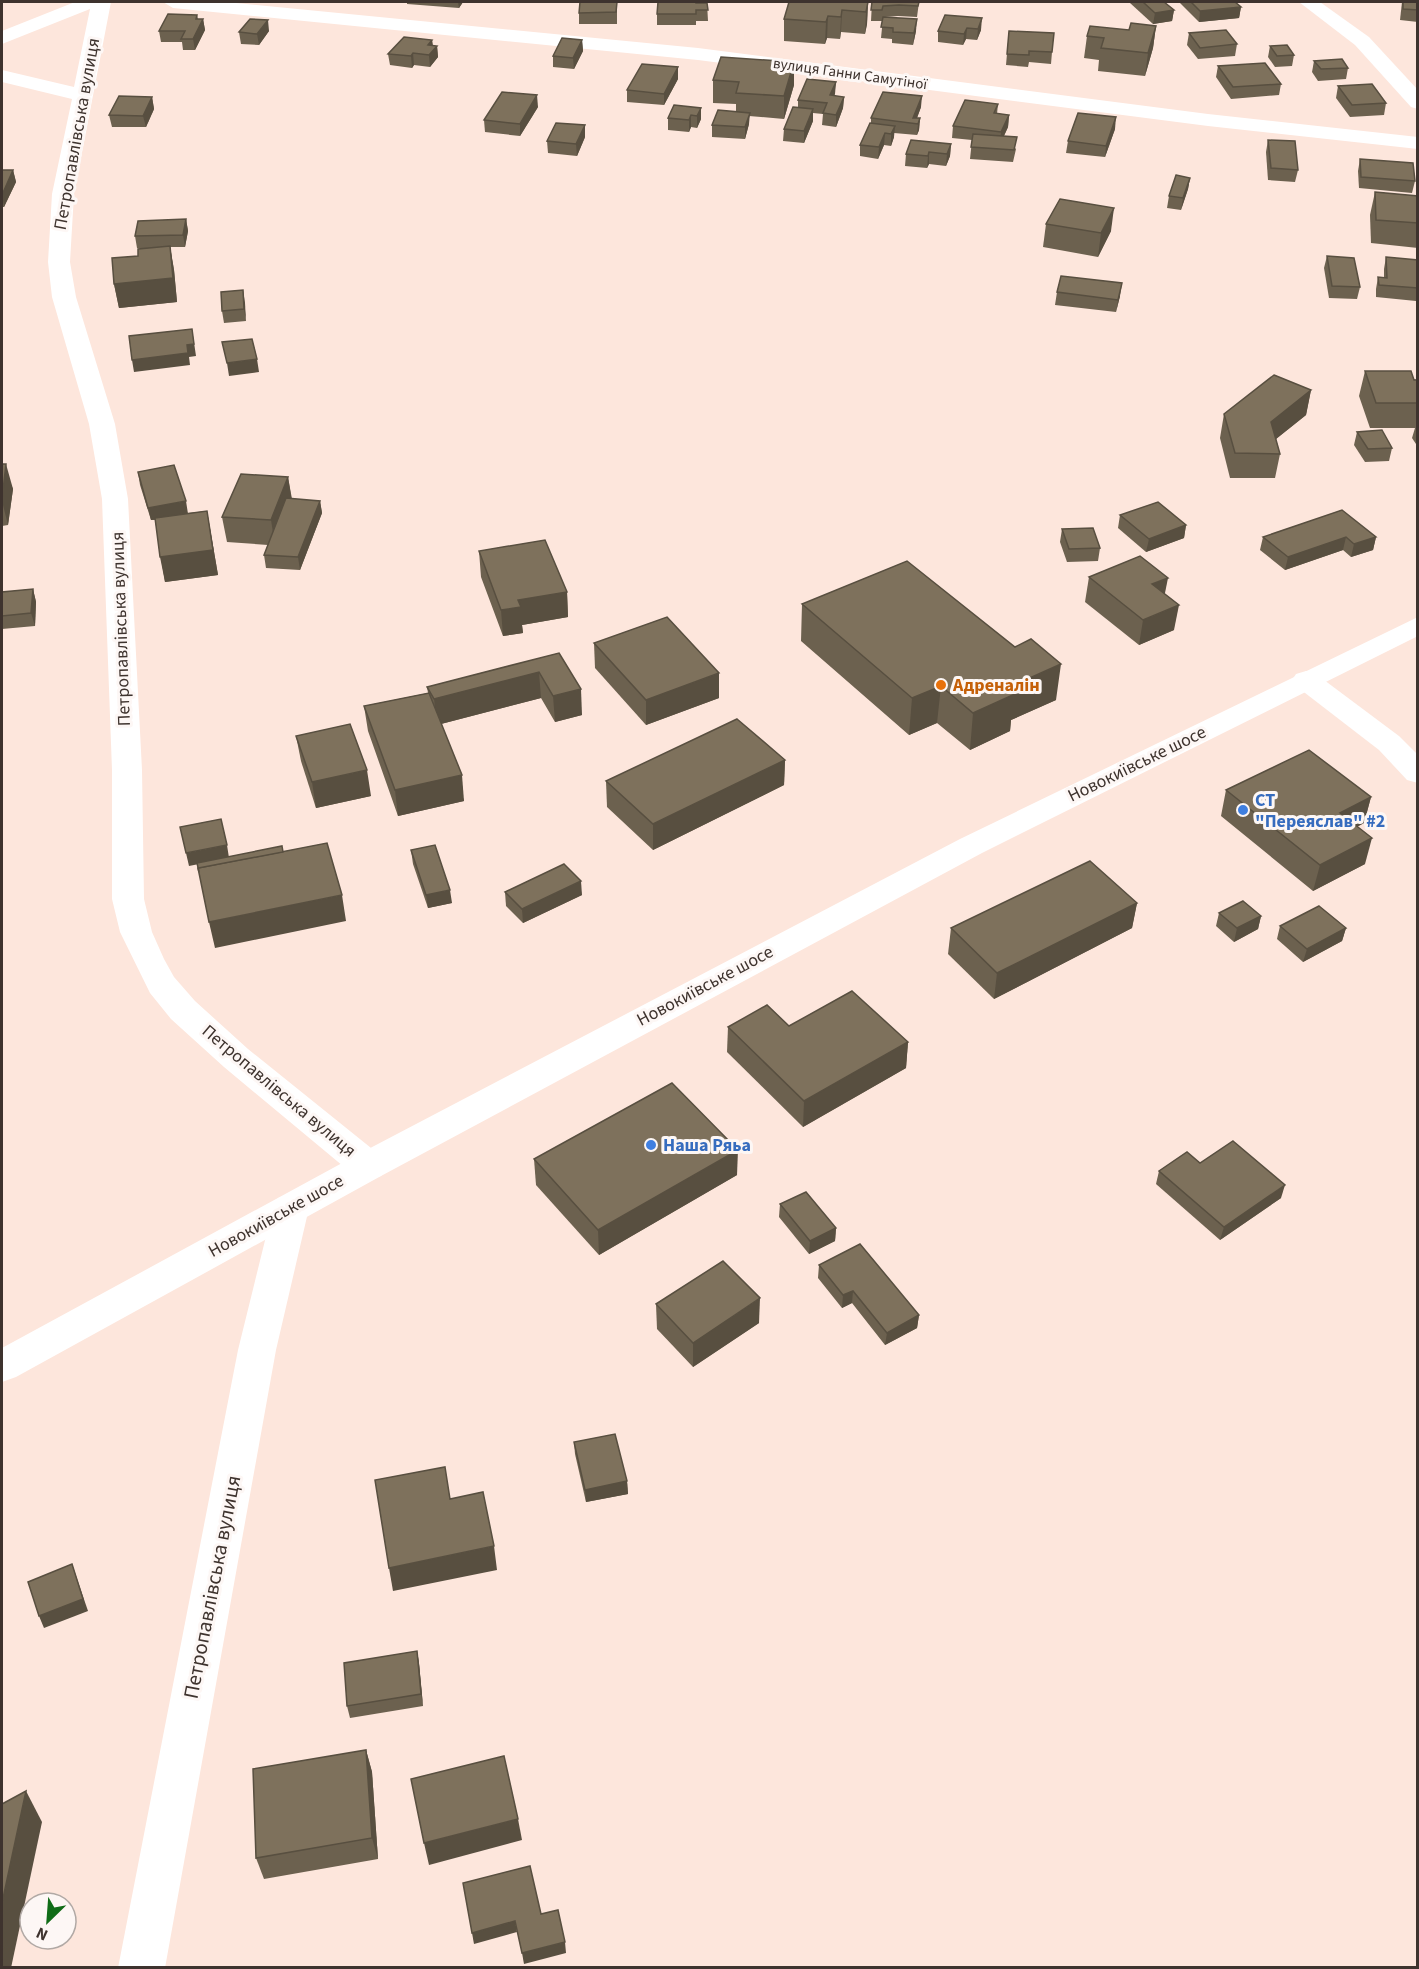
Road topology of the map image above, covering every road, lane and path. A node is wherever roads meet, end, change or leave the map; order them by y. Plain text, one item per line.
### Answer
1 (91, 2) edge
2 (101, 2) edge
3 (173, 2) edge
4 (1308, 2) edge
5 (2, 38) edge
6 (2, 76) edge
7 (82, 95) junction
8 (1418, 103) edge
9 (1418, 143) edge
10 (1418, 625) edge
11 (1306, 680) junction
12 (1418, 773) edge
13 (368, 1166) junction
14 (291, 1208) junction
15 (2, 1366) edge
16 (141, 1968) edge

1 - 5 street
2 - 7 street, Петропавлівська вулиця
3 - 9 street, вулиця Ганни Самутіної
4 - 8 street
6 - 7 street
7 - 13 street, Петропавлівська вулиця
10 - 11 street, Новокиївське шосе
11 - 12 street
11 - 13 street, Новокиївське шосе
13 - 14 street, Новокиївське шосе
14 - 15 street, Новокиївське шосе
14 - 16 street, Петропавлівська вулиця

